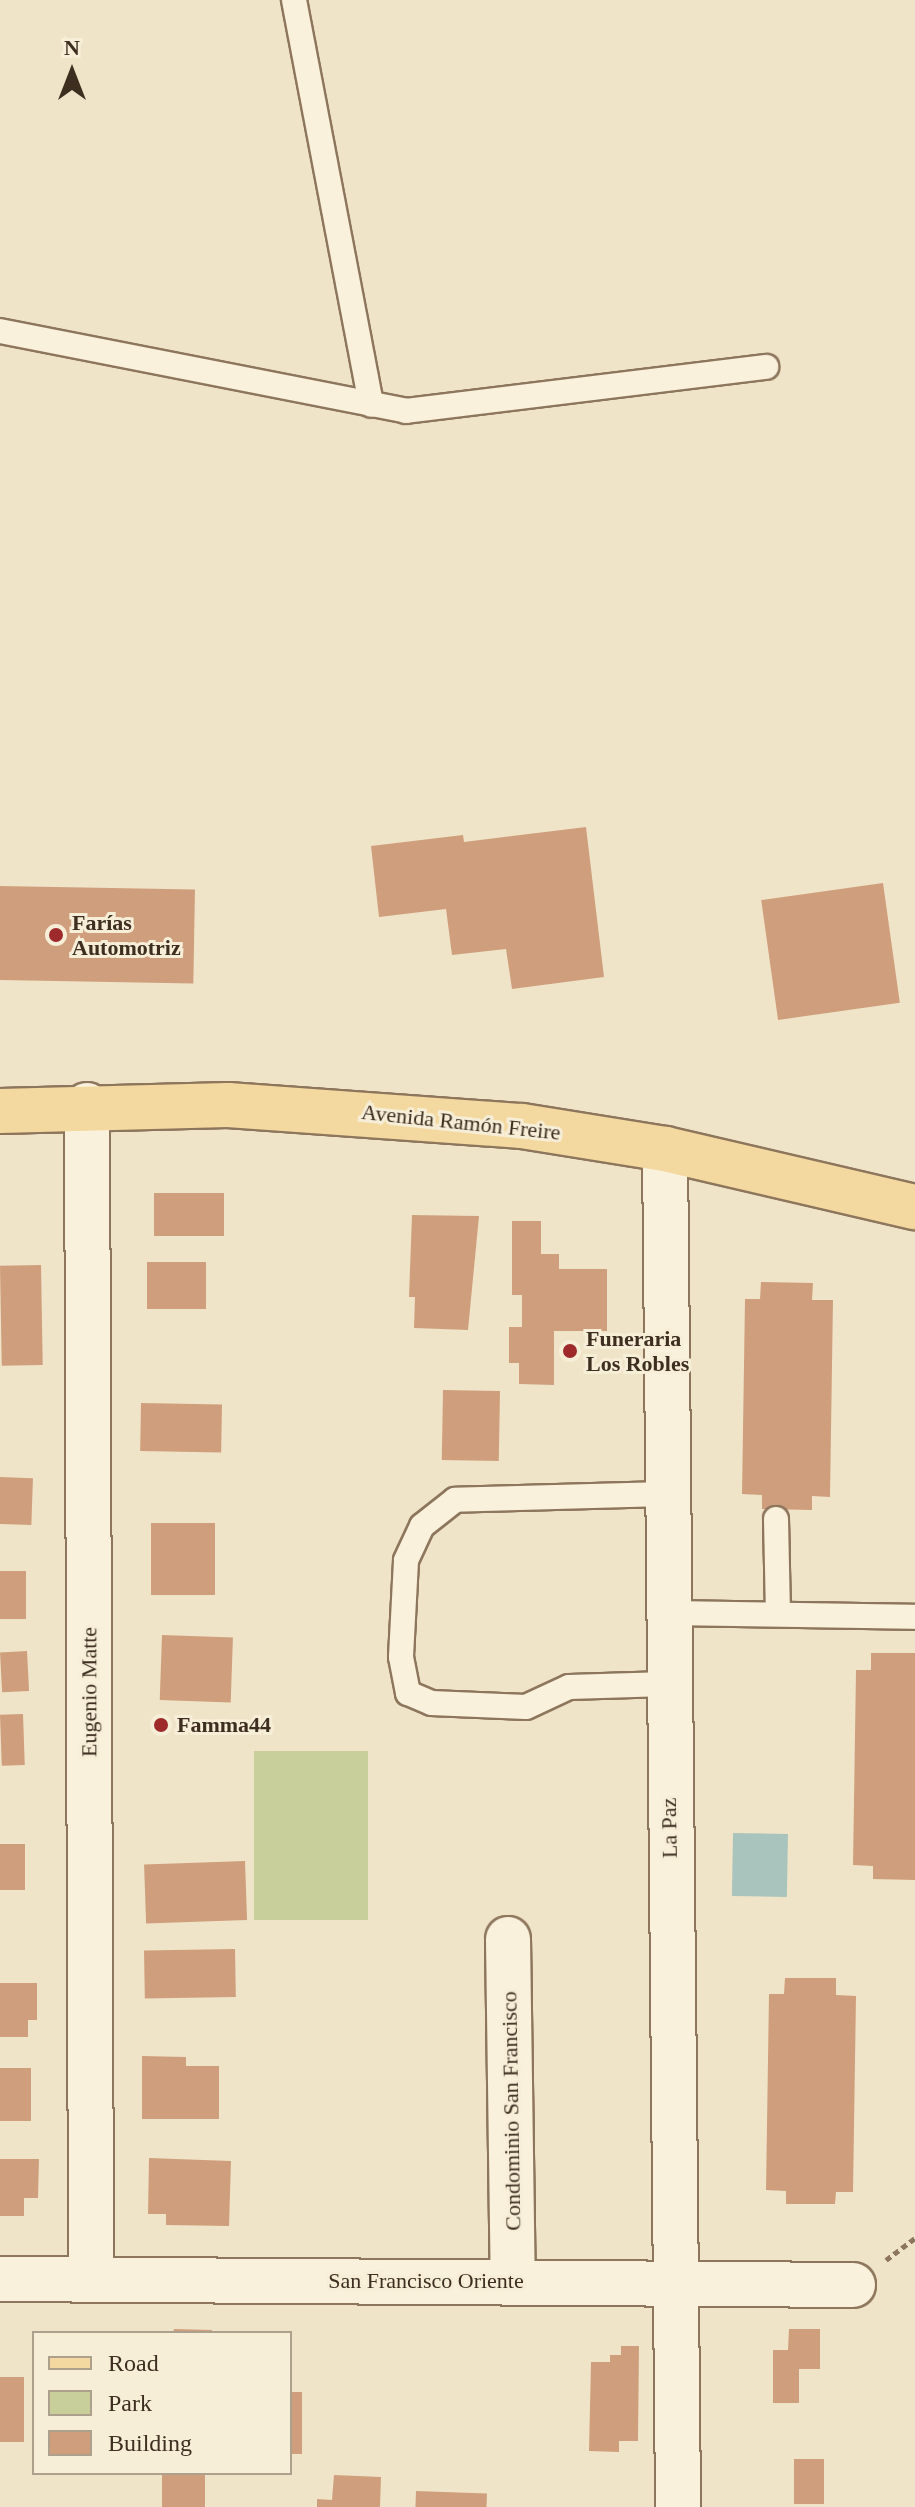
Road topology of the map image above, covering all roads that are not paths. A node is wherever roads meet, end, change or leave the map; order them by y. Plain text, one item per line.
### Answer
1 (294, 0) edge
2 (0, 331) edge
3 (766, 367) dead end
4 (371, 405) junction
5 (87, 1105) junction
6 (0, 1111) edge
7 (665, 1149) junction
8 (915, 1207) edge
9 (665, 1494) junction
10 (776, 1519) dead end
11 (666, 1613) junction
12 (778, 1613) junction
13 (915, 1617) edge
14 (667, 1684) junction
15 (508, 1939) dead end
16 (0, 2279) edge
17 (91, 2279) junction
18 (676, 2281) junction
19 (513, 2282) junction
20 (853, 2285) dead end
21 (678, 2507) edge

1 - 4 lane
2 - 4 lane
3 - 4 lane
5 - 6 main road, Avenida Ramón Freire
5 - 7 main road, Avenida Ramón Freire
5 - 17 street, Eugenio Matte
7 - 8 main road, Avenida Ramón Freire
7 - 9 street, La Paz
9 - 11 street, La Paz
9 - 14 lane
10 - 12 lane
11 - 12 lane
11 - 14 street, La Paz
12 - 13 lane
14 - 18 street, La Paz
15 - 19 street, Condominio San Francisco
16 - 17 street, San Francisco Oriente
17 - 19 street, San Francisco Oriente
18 - 19 street, San Francisco Oriente
18 - 20 street, San Francisco Oriente
18 - 21 street, La Paz

